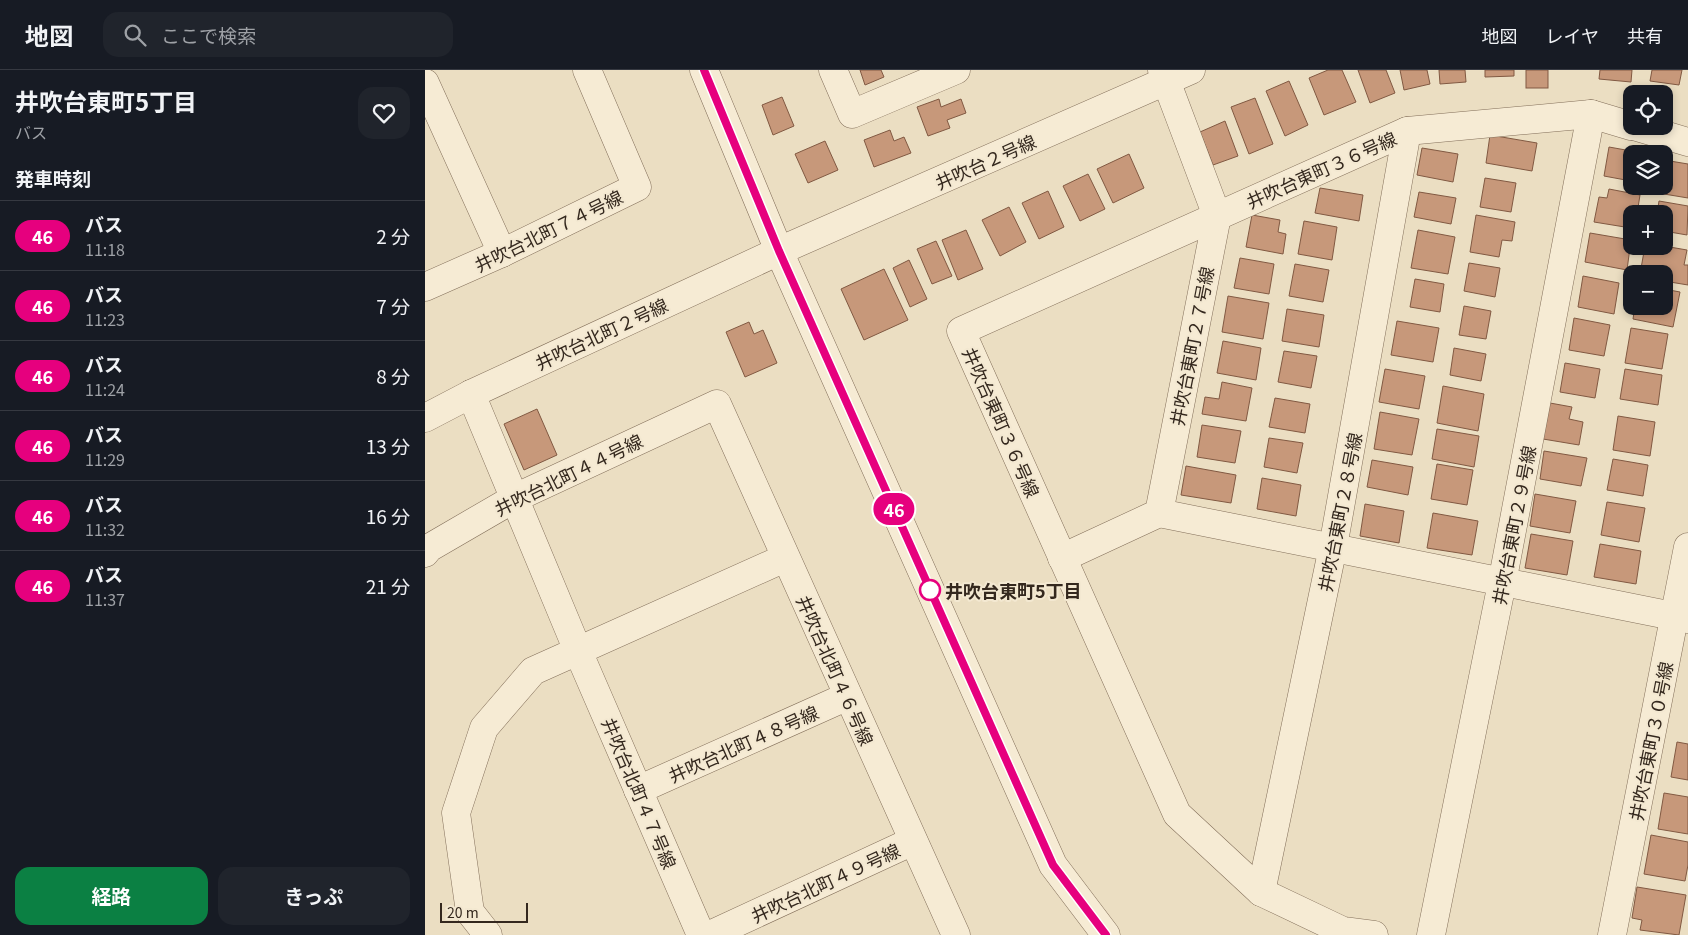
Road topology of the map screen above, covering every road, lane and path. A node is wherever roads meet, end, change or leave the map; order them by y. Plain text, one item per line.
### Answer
1 (587, 70) edge
2 (704, 70) edge
3 (833, 70) edge
4 (956, 70) edge
5 (1191, 70) edge
6 (1164, 76) edge
7 (425, 83) edge
8 (1591, 114) junction
9 (1623, 123) edge
10 (1407, 131) junction
11 (1664, 135) edge
12 (1688, 142) edge
13 (1217, 216) junction
14 (779, 251) junction
15 (502, 253) junction
16 (425, 288) edge
17 (471, 394) junction
18 (717, 404) joint
19 (425, 418) edge
20 (515, 498) junction
21 (1159, 513) junction
22 (1333, 547) junction
23 (1688, 547) edge
24 (425, 552) edge
25 (785, 558) junction
26 (1062, 558) junction
27 (1502, 583) junction
28 (1681, 618) edge
29 (578, 651) junction
30 (848, 696) junction
31 (638, 790) junction
32 (913, 841) junction
33 (1261, 892) junction
34 (488, 935) edge
35 (701, 935) edge
36 (710, 935) edge
37 (956, 935) edge
38 (1106, 935) edge
39 (1374, 935) edge
40 (1431, 935) edge
41 (1612, 935) edge

1 - 15 street, 井吹台北町７４号線
2 - 14 street
3 - 4 street
5 - 6 street, 井吹台２号線
6 - 13 street
6 - 14 street, 井吹台２号線
7 - 15 street
8 - 9 street, 井吹台東町３６号線
8 - 10 street, 井吹台東町３６号線
8 - 27 street, 井吹台東町２９号線
10 - 13 street, 井吹台東町３６号線
10 - 22 street, 井吹台東町２８号線
11 - 12 street, 井吹台東町３６号線
13 - 21 street, 井吹台東町２７号線
13 - 26 street, 井吹台東町３６号線
14 - 17 street, 井吹台北町２号線
14 - 38 street
15 - 16 street, 井吹台北町７４号線
17 - 19 street, 井吹台北町２号線
17 - 20 street, 井吹台北町４７号線
18 - 20 street, 井吹台北町４４号線
18 - 25 street, 井吹台北町４６号線
20 - 24 street, 井吹台北町４４号線
20 - 29 street, 井吹台北町４７号線
21 - 22 street
21 - 26 street
22 - 27 street
22 - 33 street, 井吹台東町２８号線
23 - 28 street, 井吹台東町３０号線
25 - 29 street
25 - 30 street, 井吹台北町４６号線
26 - 33 street, 井吹台東町３６号線
27 - 28 street
27 - 40 street, 井吹台東町２９号線
28 - 41 street, 井吹台東町３０号線
29 - 31 street, 井吹台北町４７号線
29 - 34 street
30 - 31 street, 井吹台北町４８号線
30 - 32 street, 井吹台北町４６号線
31 - 35 street, 井吹台北町４７号線
32 - 36 street, 井吹台北町４９号線
32 - 37 street, 井吹台北町４６号線
33 - 39 street, 井吹台東町３６号線

